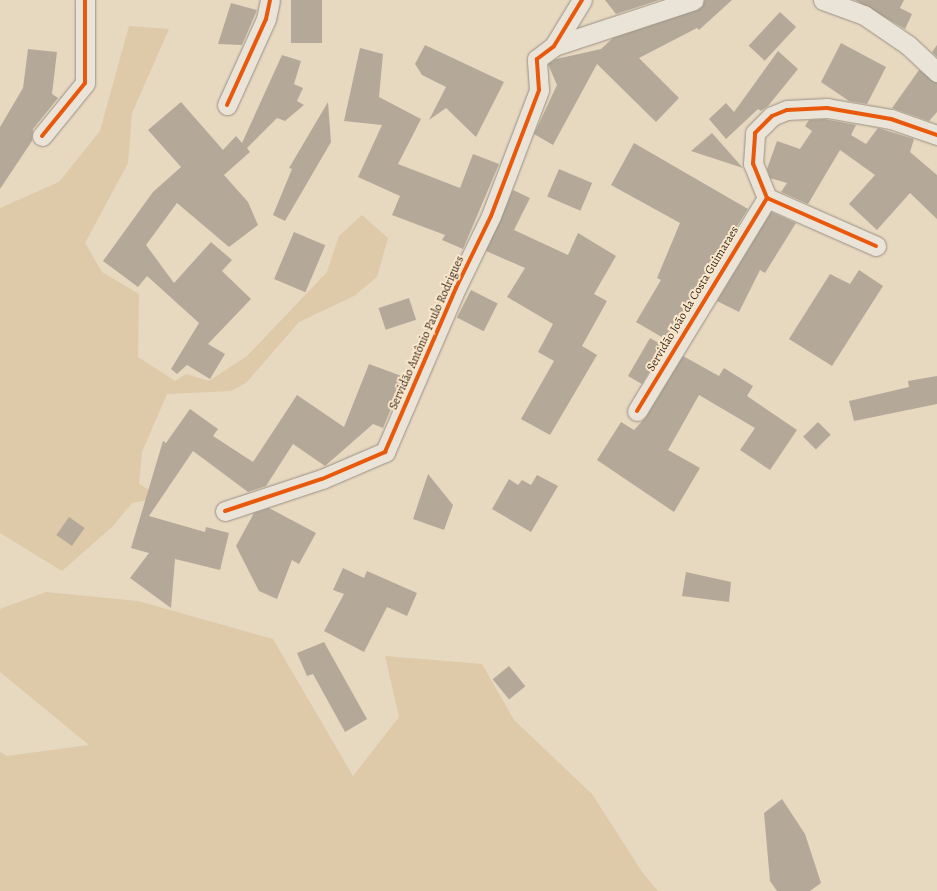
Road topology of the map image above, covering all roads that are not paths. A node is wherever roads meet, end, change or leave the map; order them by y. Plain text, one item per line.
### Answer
1 (85, 0) edge
2 (270, 0) edge
3 (582, 0) edge
4 (694, 0) edge
5 (823, 0) edge
6 (554, 46) junction
7 (937, 72) edge
8 (227, 105) dead end
9 (937, 135) edge
10 (42, 136) dead end
11 (766, 198) junction
12 (876, 246) dead end
13 (636, 411) dead end
14 (225, 511) dead end

1 - 10 street
2 - 8 street
3 - 6 street
4 - 6 street
5 - 7 street
6 - 14 street, Servidão Antônio Paulo Rodrigues
9 - 11 street
11 - 12 street
11 - 13 street, Servidão João da Costa Guimaraes

